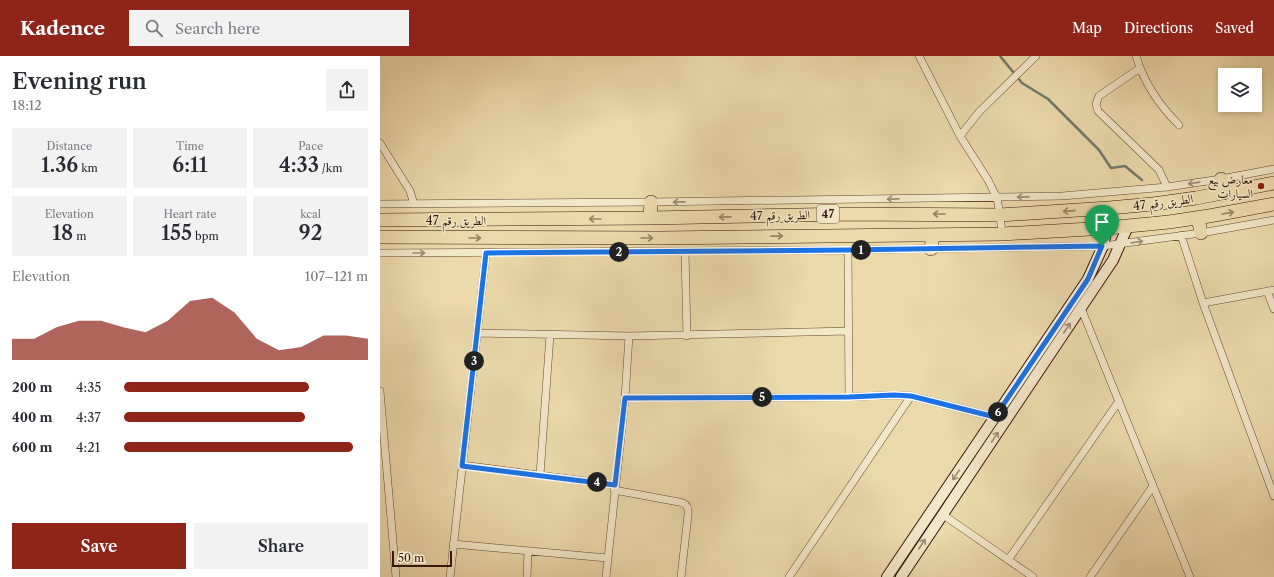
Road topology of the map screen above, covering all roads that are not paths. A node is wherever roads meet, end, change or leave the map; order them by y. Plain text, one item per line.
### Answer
1 (919, 56) edge
2 (1036, 56) edge
3 (1136, 56) edge
4 (1140, 68) junction
5 (1179, 125) dead end
6 (960, 136) junction
7 (380, 143) edge
8 (1274, 168) edge
9 (1221, 179) junction
10 (1274, 183) edge
11 (1166, 187) junction
12 (1224, 193) junction
13 (997, 198) junction
14 (651, 202) junction
15 (380, 204) edge
16 (414, 204) junction
17 (1274, 204) edge
18 (1000, 215) junction
19 (650, 218) junction
20 (1198, 218) junction
21 (380, 220) edge
22 (434, 220) junction
23 (1274, 220) edge
24 (1128, 226) junction
25 (1107, 228) junction
26 (1201, 233) junction
27 (1002, 234) junction
28 (933, 235) junction
29 (1181, 236) junction
30 (380, 237) edge
31 (435, 237) junction
32 (1121, 244) junction
33 (1102, 246) junction
34 (931, 249) junction
35 (848, 250) junction
36 (685, 251) junction
37 (380, 252) edge
38 (486, 253) junction
39 (1271, 290) edge
40 (1203, 303) junction
41 (1081, 308) junction
42 (1274, 309) edge
43 (849, 331) junction
44 (477, 333) junction
45 (550, 335) junction
46 (629, 336) junction
47 (687, 336) junction
48 (380, 391) edge
49 (911, 396) junction
50 (849, 397) junction
51 (625, 398) junction
52 (1119, 401) junction
53 (995, 417) junction
54 (462, 466) junction
55 (540, 475) junction
56 (1153, 486) junction
57 (615, 487) junction
58 (1274, 496) edge
59 (942, 514) junction
60 (453, 544) junction
61 (528, 551) junction
62 (607, 558) junction
63 (1008, 560) junction
64 (889, 574) edge
65 (1186, 575) edge
66 (396, 577) edge
67 (450, 577) edge
68 (527, 577) edge
69 (606, 577) edge
70 (681, 577) edge
71 (789, 577) edge
72 (901, 577) edge
73 (1033, 577) edge
74 (1090, 577) edge

1 - 6 street
2 - 6 street
3 - 4 street
4 - 5 street
4 - 11 street
6 - 13 street
7 - 16 street
8 - 9 street
9 -> 11 street
9 - 12 highway
10 - 12 highway, الطريق رقم 47 / 47
11 -> 13 street
12 -> 18 highway, الطريق رقم 47 / 47
13 -> 14 street
13 - 18 street
14 - 16 street
14 - 19 highway
15 - 16 street
20 -> 17 highway, الطريق رقم 47 / 47
18 -> 19 highway, الطريق رقم 47 / 47
18 - 27 street
19 -> 22 highway, الطريق رقم 47 / 47
20 - 24 highway, الطريق رقم 47 / 47
20 - 26 highway
21 - 22 highway, الطريق رقم 47 / 47
22 - 31 highway
23 - 26 street
24 - 25 highway, الطريق رقم 47 / 47
24 - 32 street
25 - 27 highway, الطريق رقم 47 / 47
25 - 33 street
26 - 29 street
27 - 28 highway, الطريق رقم 47 / 47
31 -> 28 highway, الطريق رقم 47 / 47
28 - 34 highway
32 -> 29 street
29 - 40 street
30 - 31 highway, الطريق رقم 47 / 47
32 - 33 street
32 - 41 street
33 - 34 street
33 - 53 street
34 - 35 street
35 - 36 street
35 - 43 street
36 - 38 street
36 - 47 street
37 -> 38 street
38 - 44 street
39 - 40 street
39 - 42 street
40 - 58 street
41 - 52 street
59 -> 41 street
43 - 47 street
43 - 50 street
44 - 45 street
44 - 54 street
45 - 46 street
45 - 55 street
46 - 47 street
46 - 51 street
48 - 66 street
49 - 50 street
49 - 53 street
49 - 71 street
50 - 51 street
51 - 57 street
52 - 56 street
52 - 63 street
53 -> 64 street
54 - 55 street
54 - 60 street
55 - 57 street
56 - 65 street
56 - 74 street
57 - 62 street
57 - 70 street
59 - 63 street
72 -> 59 street
60 - 61 street
60 - 67 street
61 - 62 street
61 - 68 street
62 - 69 street
63 - 73 street
64 - 72 street

